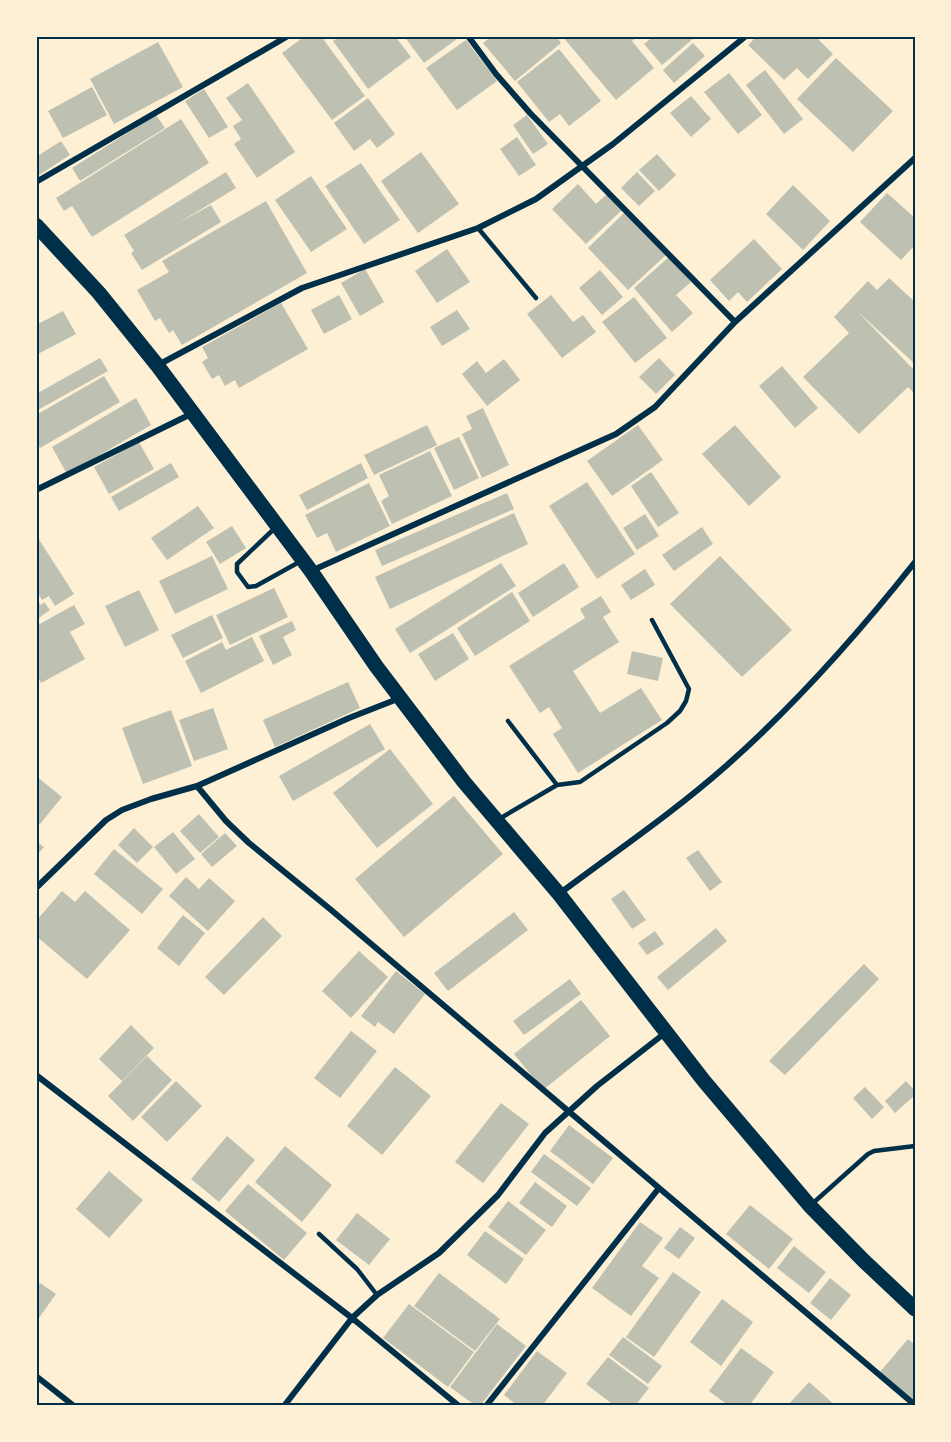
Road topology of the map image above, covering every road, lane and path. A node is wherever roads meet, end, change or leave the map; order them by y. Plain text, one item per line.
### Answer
1 (288, 36) edge
2 (468, 36) edge
3 (746, 36) edge
4 (915, 158) edge
5 (583, 166) junction
6 (36, 182) edge
7 (36, 225) edge
8 (478, 228) junction
9 (536, 298) dead end
10 (735, 322) junction
11 (157, 365) junction
12 (193, 413) junction
13 (36, 490) edge
14 (276, 527) junction
15 (915, 562) edge
16 (307, 566) junction
17 (652, 620) dead end
18 (400, 698) junction
19 (508, 721) dead end
20 (557, 784) junction
21 (198, 786) junction
22 (497, 820) junction
23 (36, 888) edge
24 (559, 894) junction
25 (666, 1032) junction
26 (36, 1076) edge
27 (568, 1111) junction
28 (915, 1146) edge
29 (659, 1188) junction
30 (810, 1206) junction
31 (320, 1234) dead end
32 (377, 1295) junction
33 (915, 1310) edge
34 (352, 1318) junction
35 (36, 1376) edge
36 (915, 1405) edge
37 (74, 1406) edge
38 (284, 1406) edge
39 (459, 1406) edge
40 (486, 1406) edge

1 - 6 street
2 - 5 street
3 - 5 street
4 - 10 street
5 - 8 street
5 - 10 street
7 - 11 main road
8 - 9 lane
8 - 11 street
10 - 16 street
11 - 12 main road
12 - 13 street
12 - 14 main road
14 - 16 main road
14 - 16 lane
15 - 24 street
16 - 18 main road
17 - 20 lane
18 - 21 street
18 - 22 main road
19 - 20 lane
20 - 22 lane
21 - 23 street
21 - 27 street
22 - 24 main road
24 - 25 main road
25 - 27 street
25 - 30 main road
26 - 34 street
27 - 29 street
27 - 32 street
28 - 30 lane
29 - 36 street
29 - 40 street
30 - 33 main road
31 - 32 lane
32 - 34 street
34 - 38 street
34 - 39 street
35 - 37 street

